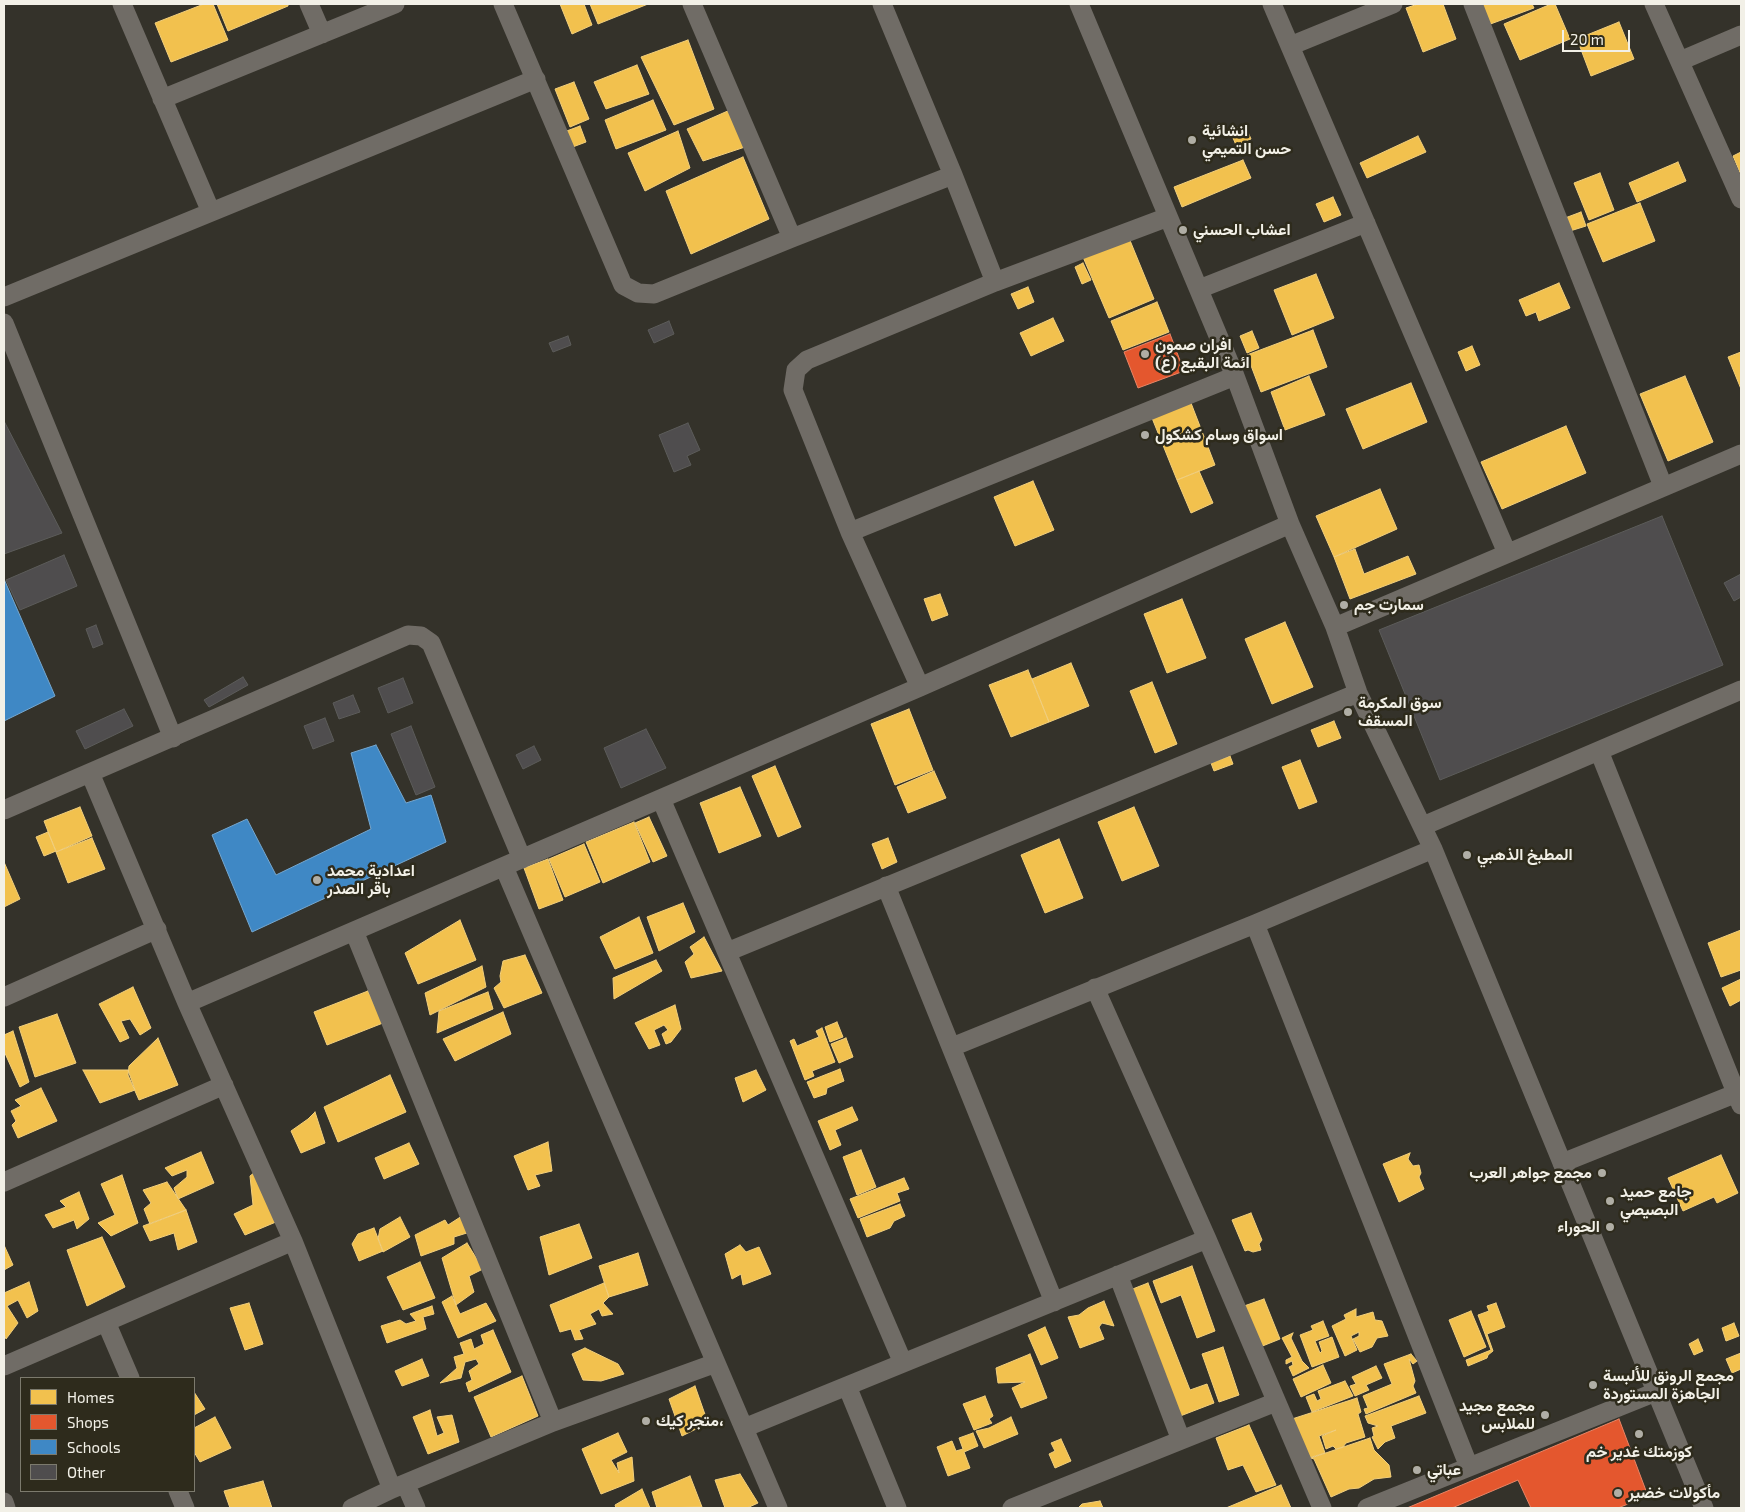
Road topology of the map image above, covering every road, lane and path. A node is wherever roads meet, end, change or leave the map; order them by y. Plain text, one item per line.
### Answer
1 (122, 4) edge
2 (309, 4) edge
3 (395, 4) edge
4 (503, 4) edge
5 (692, 4) edge
6 (882, 4) edge
7 (1079, 4) edge
8 (1272, 4) edge
9 (1393, 4) edge
10 (1473, 4) edge
11 (1654, 4) edge
12 (322, 34) junction
13 (1741, 36) edge
14 (1290, 46) junction
15 (1680, 61) junction
16 (536, 78) junction
17 (162, 99) junction
18 (954, 175) junction
19 (1741, 199) edge
20 (211, 212) junction
21 (1168, 217) junction
22 (1366, 223) junction
23 (792, 238) junction
24 (995, 282) junction
25 (1198, 289) junction
26 (4, 297) edge
27 (4, 323) edge
28 (1235, 376) junction
29 (1741, 454) edge
30 (1663, 486) junction
31 (1290, 524) junction
32 (850, 532) junction
33 (1507, 553) junction
34 (1335, 627) junction
35 (920, 687) junction
36 (1741, 690) edge
37 (1358, 693) junction
38 (173, 738) junction
39 (1599, 751) junction
40 (90, 773) junction
41 (661, 799) junction
42 (4, 810) edge
43 (1423, 826) junction
44 (1433, 849) junction
45 (522, 859) junction
46 (504, 867) junction
47 (886, 886) junction
48 (1255, 924) junction
49 (157, 929) junction
50 (354, 931) junction
51 (727, 952) junction
52 (1095, 988) junction
53 (4, 997) edge
54 (188, 1003) junction
55 (952, 1047) junction
56 (224, 1085) junction
57 (1739, 1099) edge
58 (1562, 1163) junction
59 (4, 1182) edge
60 (1207, 1239) junction
61 (293, 1241) junction
62 (1118, 1275) junction
63 (1054, 1302) junction
64 (106, 1322) junction
65 (716, 1363) junction
66 (904, 1363) junction
67 (4, 1366) edge
68 (130, 1377) edge
69 (847, 1386) junction
70 (1656, 1392) junction
71 (1276, 1402) junction
72 (553, 1422) junction
73 (744, 1428) junction
74 (1181, 1440) junction
75 (1469, 1467) junction
76 (399, 1487) junction
77 (178, 1492) edge
78 (4, 1502) edge
79 (6, 1508) edge
80 (185, 1508) edge
81 (352, 1508) edge
82 (416, 1508) edge
83 (778, 1508) edge
84 (896, 1508) edge
85 (1012, 1508) edge
86 (1322, 1508) edge
87 (1367, 1508) edge
88 (1704, 1508) edge

1 - 17 street
2 - 12 street
3 - 12 street
4 - 16 street
5 - 23 street
6 - 18 street
7 - 21 street
8 - 14 street
9 - 14 street
10 - 30 street
11 - 15 street
12 - 17 street
13 - 15 street
14 - 22 street
15 - 19 street
16 - 20 street
16 - 23 street
17 - 20 street
18 - 23 street
18 - 24 street
20 - 26 street
21 - 24 street
21 - 25 street
22 - 25 street
22 - 33 street
24 - 32 street
25 - 28 street
27 - 38 street
28 - 31 street
28 - 32 street
29 - 30 street
30 - 33 street
31 - 34 street
31 - 35 street
32 - 35 street
33 - 34 street
34 - 37 street
35 - 41 street
36 - 39 street
37 - 43 street
37 - 47 street
38 - 40 street
38 - 45 street
39 - 43 street
39 - 57 street
40 - 42 street
40 - 49 street
41 - 45 street
41 - 51 street
43 - 44 street
44 - 48 street
44 - 58 street
45 - 46 street
46 - 50 street
46 - 65 street
47 - 51 street
47 - 55 street
48 - 52 street
48 - 75 street
49 - 53 street
49 - 54 street
50 - 54 street
50 - 72 street
51 - 66 street
52 - 55 street
52 - 60 street
54 - 56 street
55 - 63 street
56 - 59 street
56 - 61 street
57 - 58 street
58 - 70 street
60 - 62 street
60 - 71 street
61 - 64 street
61 - 76 street
62 - 63 street
62 - 74 street
63 - 66 street
64 - 67 street
64 - 68 street
65 - 72 street
65 - 73 street
66 - 69 street
69 - 73 street
69 - 84 street
70 - 75 street
70 - 88 street
71 - 74 street
71 - 86 street
72 - 76 street
73 - 83 street
74 - 85 street
75 - 87 street
76 - 81 street
76 - 82 street
77 - 80 street
78 - 79 street

